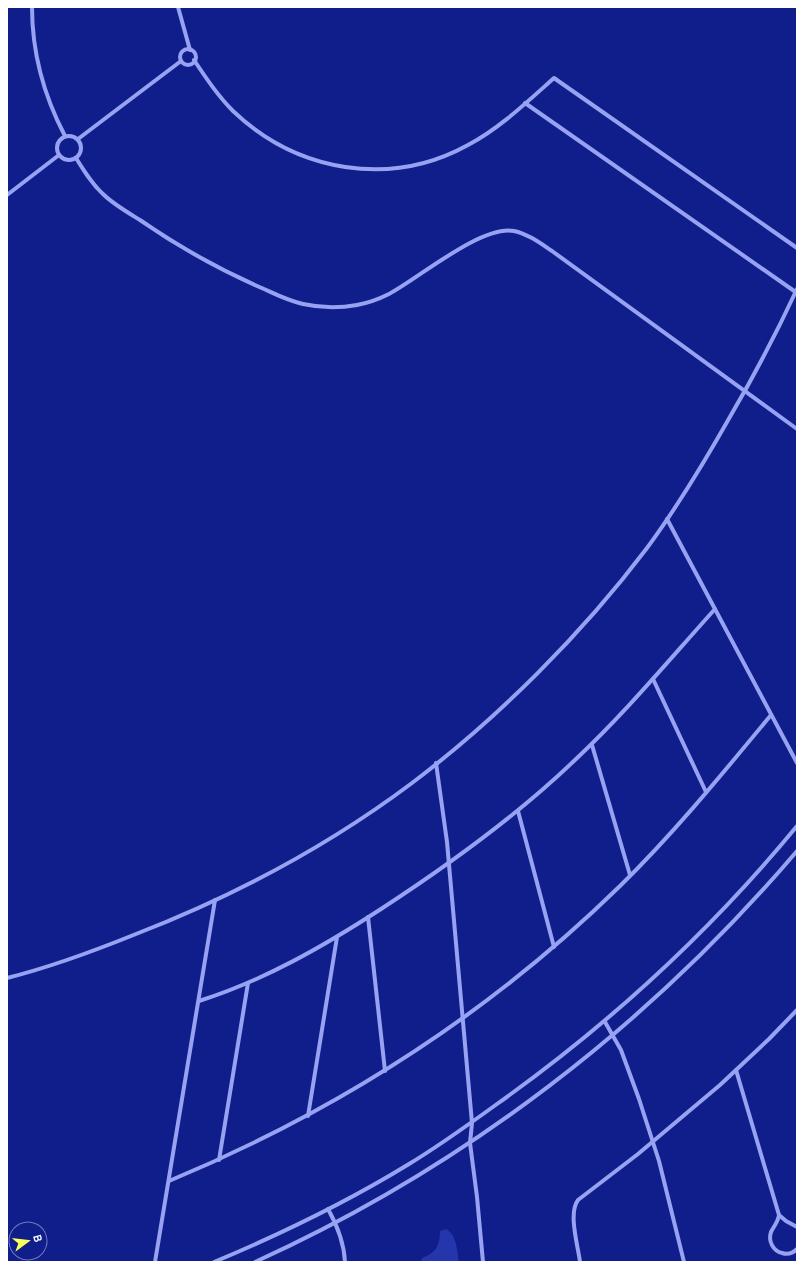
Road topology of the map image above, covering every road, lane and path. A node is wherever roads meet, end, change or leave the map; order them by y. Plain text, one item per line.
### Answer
1 (32, 7) edge
2 (178, 7) edge
3 (190, 50) junction
4 (194, 60) junction
5 (181, 61) junction
6 (525, 103) junction
7 (65, 136) junction
8 (78, 139) junction
9 (59, 155) junction
10 (76, 158) junction
11 (7, 195) edge
12 (797, 248) edge
13 (797, 292) edge
14 (745, 391) junction
15 (797, 429) edge
16 (667, 519) junction
17 (715, 609) junction
18 (652, 679) junction
19 (771, 715) junction
20 (592, 745) junction
21 (797, 763) edge
22 (436, 764) junction
23 (706, 792) junction
24 (518, 811) junction
25 (797, 826) edge
26 (797, 851) edge
27 (449, 863) junction
28 (630, 875) junction
29 (215, 900) junction
30 (368, 917) junction
31 (337, 937) junction
32 (554, 947) junction
33 (7, 978) edge
34 (248, 983) junction
35 (199, 1001) junction
36 (797, 1010) edge
37 (462, 1019) junction
38 (604, 1022) junction
39 (613, 1035) junction
40 (736, 1070) junction
41 (385, 1071) junction
42 (308, 1116) junction
43 (472, 1123) junction
44 (653, 1141) junction
45 (470, 1143) junction
46 (219, 1160) junction
47 (169, 1181) junction
48 (328, 1209) junction
49 (779, 1215) junction
50 (336, 1223) junction
51 (797, 1227) edge
52 (797, 1249) edge
53 (155, 1262) edge
54 (214, 1262) edge
55 (255, 1262) edge
56 (345, 1262) edge
57 (483, 1262) edge
58 (580, 1262) edge
59 (684, 1262) edge

1 - 7 street
2 - 3 street
3 - 4 street
3 - 5 street
4 - 5 street
4 - 6 street
5 - 8 street
6 - 12 street
6 - 13 street
7 - 8 street
7 - 9 street
8 - 10 street
9 - 10 street
9 - 11 street
10 - 14 street
13 - 14 street
14 - 15 street
14 - 16 street
16 - 17 street
16 - 22 street
17 - 18 street
17 - 19 street
18 - 20 street
18 - 23 street
19 - 21 street
19 - 23 street
20 - 24 street
20 - 28 street
22 - 27 street
22 - 29 street
23 - 28 street
24 - 27 street
24 - 32 street
25 - 38 street
26 - 39 street
27 - 30 street
27 - 37 street
28 - 32 street
29 - 33 street
29 - 35 street
30 - 31 street
30 - 41 street
31 - 34 street
31 - 42 street
32 - 37 street
34 - 35 street
34 - 46 street
35 - 47 street
36 - 40 street
37 - 41 street
37 - 43 street
38 - 39 street
38 - 43 street
39 - 44 street
39 - 45 street
40 - 44 street
40 - 49 street
41 - 42 street
42 - 46 street
43 - 45 street
43 - 48 street
44 - 58 street
44 - 59 street
45 - 50 street
45 - 57 street
46 - 47 street
47 - 53 street
48 - 50 street
48 - 54 street
49 - 51 street
49 - 52 street
50 - 55 street
50 - 56 street

